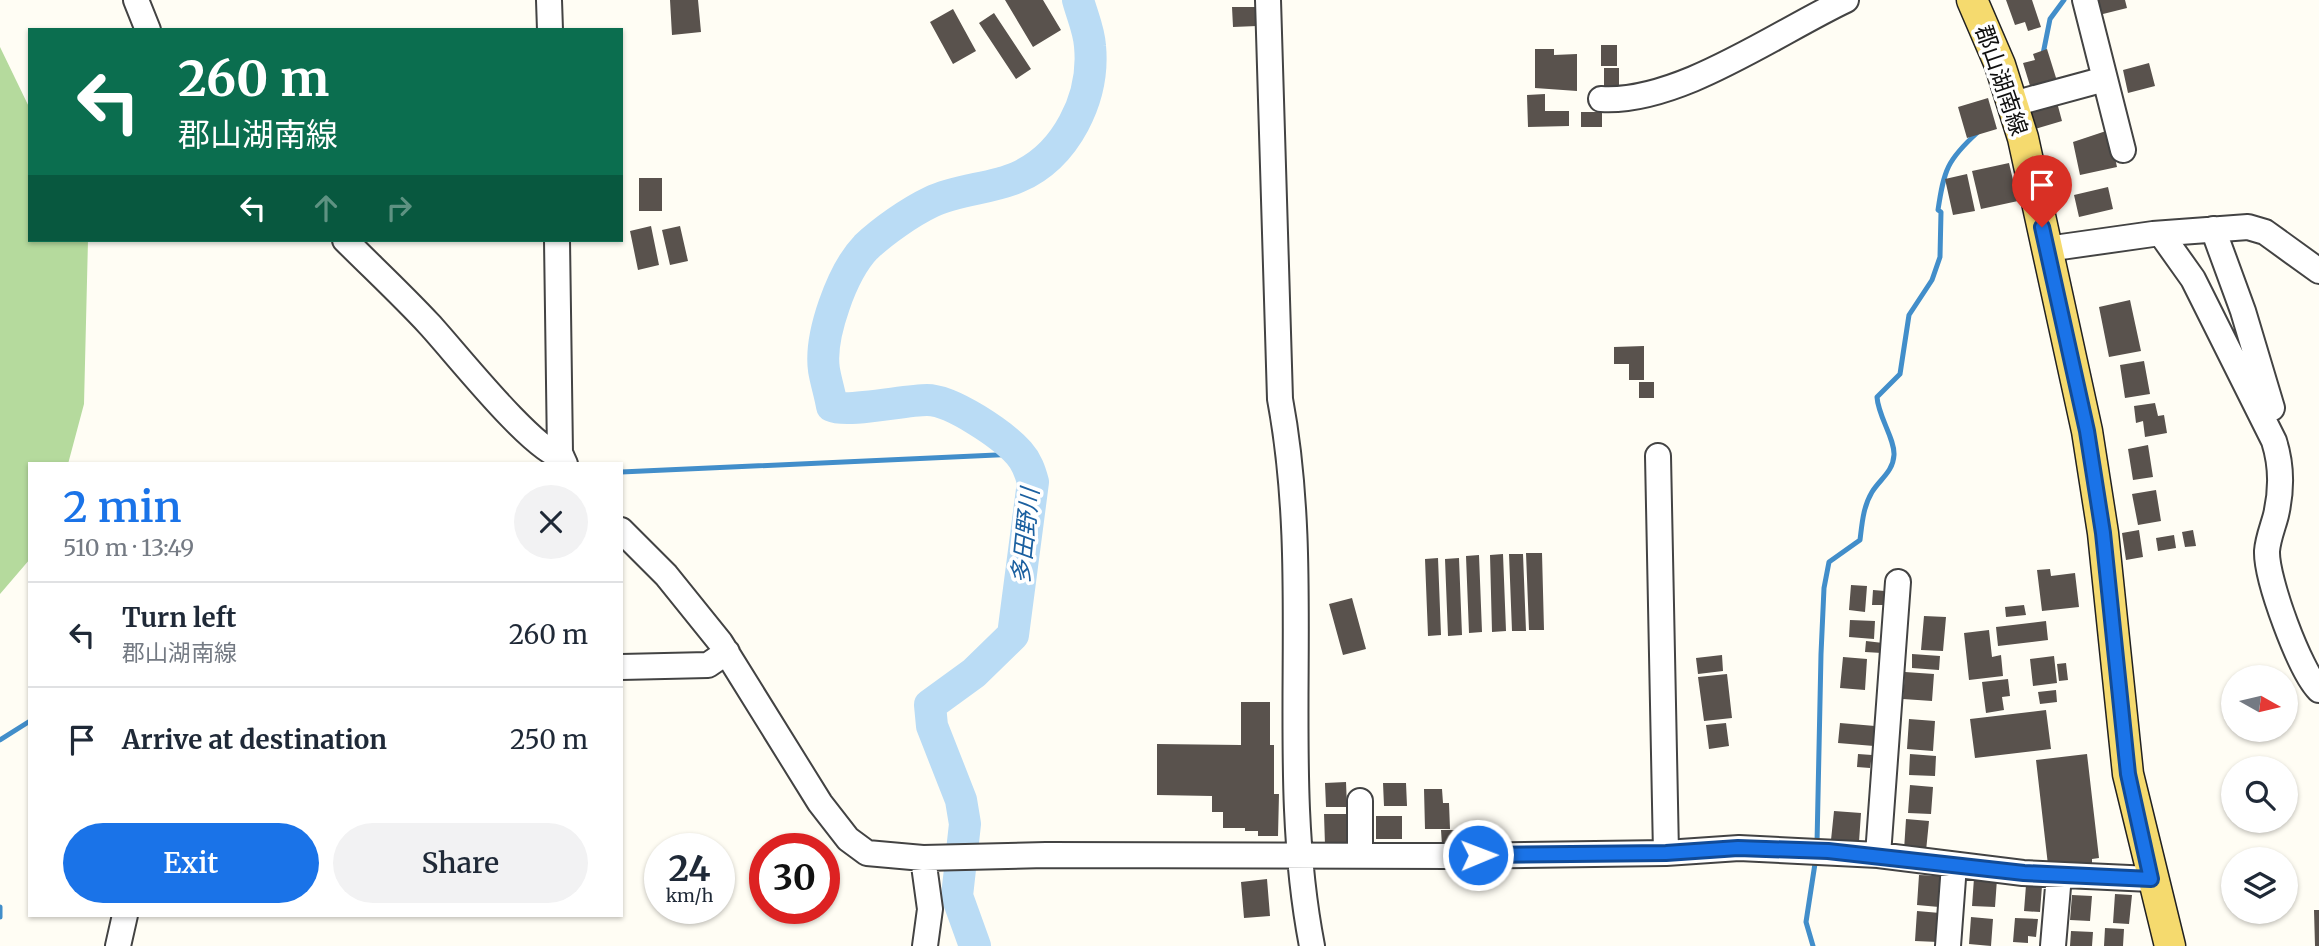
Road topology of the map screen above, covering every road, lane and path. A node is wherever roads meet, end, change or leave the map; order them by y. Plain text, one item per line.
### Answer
1 (136, 0) edge
2 (549, 0) edge
3 (1268, 0) edge
4 (1846, 0) edge
5 (1972, 0) edge
6 (2085, 0) edge
7 (147, 28) edge
8 (550, 28) edge
9 (2105, 79) junction
10 (1601, 99) dead end
11 (2013, 104) junction
12 (2123, 150) dead end
13 (2213, 229) junction
14 (2161, 234) junction
15 (347, 242) edge
16 (557, 242) edge
17 (2047, 249) junction
18 (2319, 271) edge
19 (2274, 441) junction
20 (1658, 456) dead end
21 (564, 461) edge
22 (623, 532) edge
23 (1898, 582) dead end
24 (727, 652) junction
25 (623, 667) edge
26 (2319, 690) edge
27 (1360, 801) dead end
28 (1666, 853) junction
29 (1298, 854) junction
30 (1360, 855) junction
31 (1878, 855) junction
32 (923, 858) junction
33 (1954, 865) junction
34 (2059, 875) junction
35 (2151, 879) junction
36 (125, 917) edge
37 (118, 946) edge
38 (925, 946) edge
39 (1312, 946) edge
40 (1948, 946) edge
41 (2053, 946) edge
42 (2170, 946) edge

1 - 7 street
2 - 8 street
3 - 29 street
4 - 10 street
5 - 11 main road, 郡山湖南線
6 - 9 street
9 - 11 street
9 - 12 street
11 - 17 main road, 郡山湖南線
13 - 14 street
13 - 18 street
13 - 19 street
14 - 17 street
14 - 19 street
15 - 21 street
16 - 21 street
17 - 35 main road, 郡山湖南線
19 - 26 street
20 - 28 street
22 - 24 street
23 - 31 street
24 - 25 street
24 - 32 street
27 - 30 street
28 - 30 street
28 - 31 street
29 - 30 street
29 - 32 street
29 - 39 street
31 - 33 street
32 - 38 street
33 - 34 street
33 - 40 street
34 - 35 street
34 - 41 street
35 - 42 main road, 郡山湖南線
36 - 37 street

